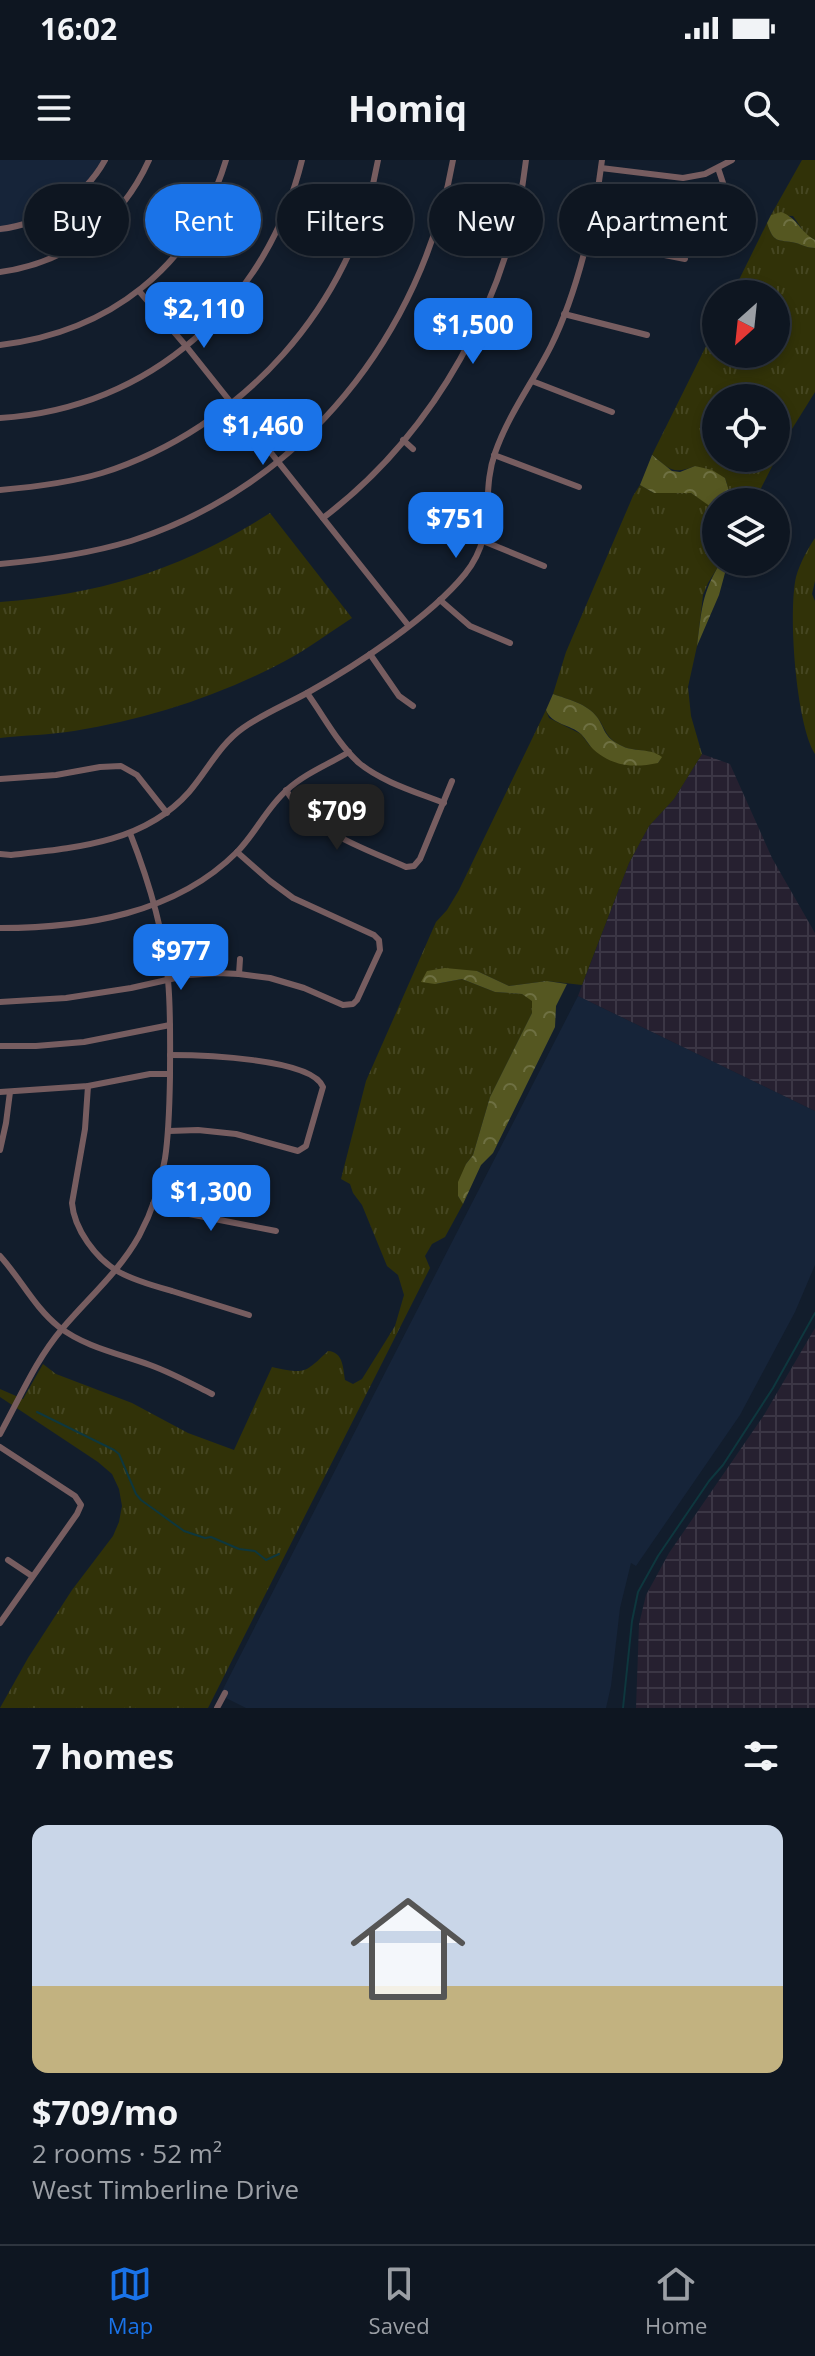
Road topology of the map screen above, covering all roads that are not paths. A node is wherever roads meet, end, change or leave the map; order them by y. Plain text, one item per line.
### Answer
1 (105, 160) edge
2 (149, 160) edge
3 (226, 160) edge
4 (302, 160) edge
5 (378, 160) edge
6 (453, 160) edge
7 (526, 160) edge
8 (732, 160) edge
9 (601, 164) edge
10 (718, 168) junction
11 (597, 184) edge
12 (723, 184) edge
13 (0, 229) edge
14 (582, 256) edge
15 (670, 256) edge
16 (685, 259) dead end
17 (0, 272) edge
18 (139, 291) junction
19 (564, 314) junction
20 (647, 335) dead end
21 (0, 345) edge
22 (186, 346) junction
23 (532, 381) junction
24 (232, 403) junction
25 (612, 412) dead end
26 (0, 418) edge
27 (403, 440) junction
28 (413, 449) dead end
29 (494, 455) junction
30 (278, 462) junction
31 (579, 487) dead end
32 (0, 490) edge
33 (323, 518) junction
34 (434, 527) dead end
35 (483, 541) junction
36 (0, 564) edge
37 (544, 566) dead end
38 (440, 600) junction
39 (408, 625) junction
40 (510, 643) dead end
41 (370, 654) junction
42 (307, 693) junction
43 (413, 706) dead end
44 (212, 743) dead end
45 (220, 750) junction
46 (349, 752) junction
47 (133, 759) dead end
48 (128, 769) junction
49 (0, 779) edge
50 (452, 781) dead end
51 (286, 790) junction
52 (444, 803) junction
53 (167, 813) junction
54 (130, 833) junction
55 (237, 852) junction
56 (0, 854) edge
57 (154, 906) junction
58 (0, 928) edge
59 (240, 959) dead end
60 (239, 974) junction
61 (168, 979) junction
62 (0, 1002) edge
63 (170, 1025) junction
64 (0, 1046) edge
65 (170, 1055) junction
66 (170, 1074) junction
67 (88, 1086) junction
68 (0, 1092) edge
69 (10, 1092) junction
70 (169, 1131) junction
71 (0, 1150) edge
72 (153, 1204) junction
73 (276, 1231) dead end
74 (0, 1256) edge
75 (116, 1271) junction
76 (249, 1315) dead end
77 (62, 1329) junction
78 (212, 1394) dead end
79 (0, 1434) edge
80 (0, 1447) edge
81 (8, 1560) dead end
82 (32, 1576) junction
83 (0, 1623) edge
84 (225, 1693) dead end
85 (217, 1708) edge

1 - 13 street
2 - 17 street
3 - 18 street
4 - 22 street
5 - 24 street
6 - 30 street
7 - 27 street
8 - 10 street
9 - 10 street
9 - 11 street
10 - 12 street
14 - 19 street
15 - 16 street
18 - 21 street
18 - 22 street
19 - 20 street
19 - 23 street
22 - 24 street
22 - 26 street
23 - 25 street
23 - 29 street
24 - 30 street
24 - 32 street
27 - 28 street
27 - 33 street
29 - 31 street
29 - 35 street
30 - 33 street
30 - 36 street
33 - 39 street
34 - 35 street
35 - 37 street
35 - 38 street
38 - 39 street
38 - 40 street
39 - 41 street
41 - 42 street
41 - 43 street
42 - 45 street
42 - 46 street
44 - 45 street
45 - 53 street
46 - 51 street
46 - 52 street
47 - 48 street
48 - 49 street
48 - 53 street
50 - 52 street
51 - 52 street
51 - 55 street
53 - 54 street
54 - 56 street
54 - 57 street
55 - 57 street
55 - 60 street
57 - 58 street
57 - 61 street
59 - 60 street
60 - 61 street
61 - 62 street
61 - 63 street
63 - 64 street
63 - 65 street
65 - 66 street
65 - 70 street
66 - 67 street
66 - 70 street
67 - 69 street
67 - 75 street
68 - 69 street
69 - 71 street
70 - 72 street
72 - 73 street
72 - 75 street
74 - 77 street
75 - 76 street
75 - 77 street
77 - 78 street
77 - 79 street
80 - 82 street
81 - 82 street
82 - 83 street
84 - 85 street

